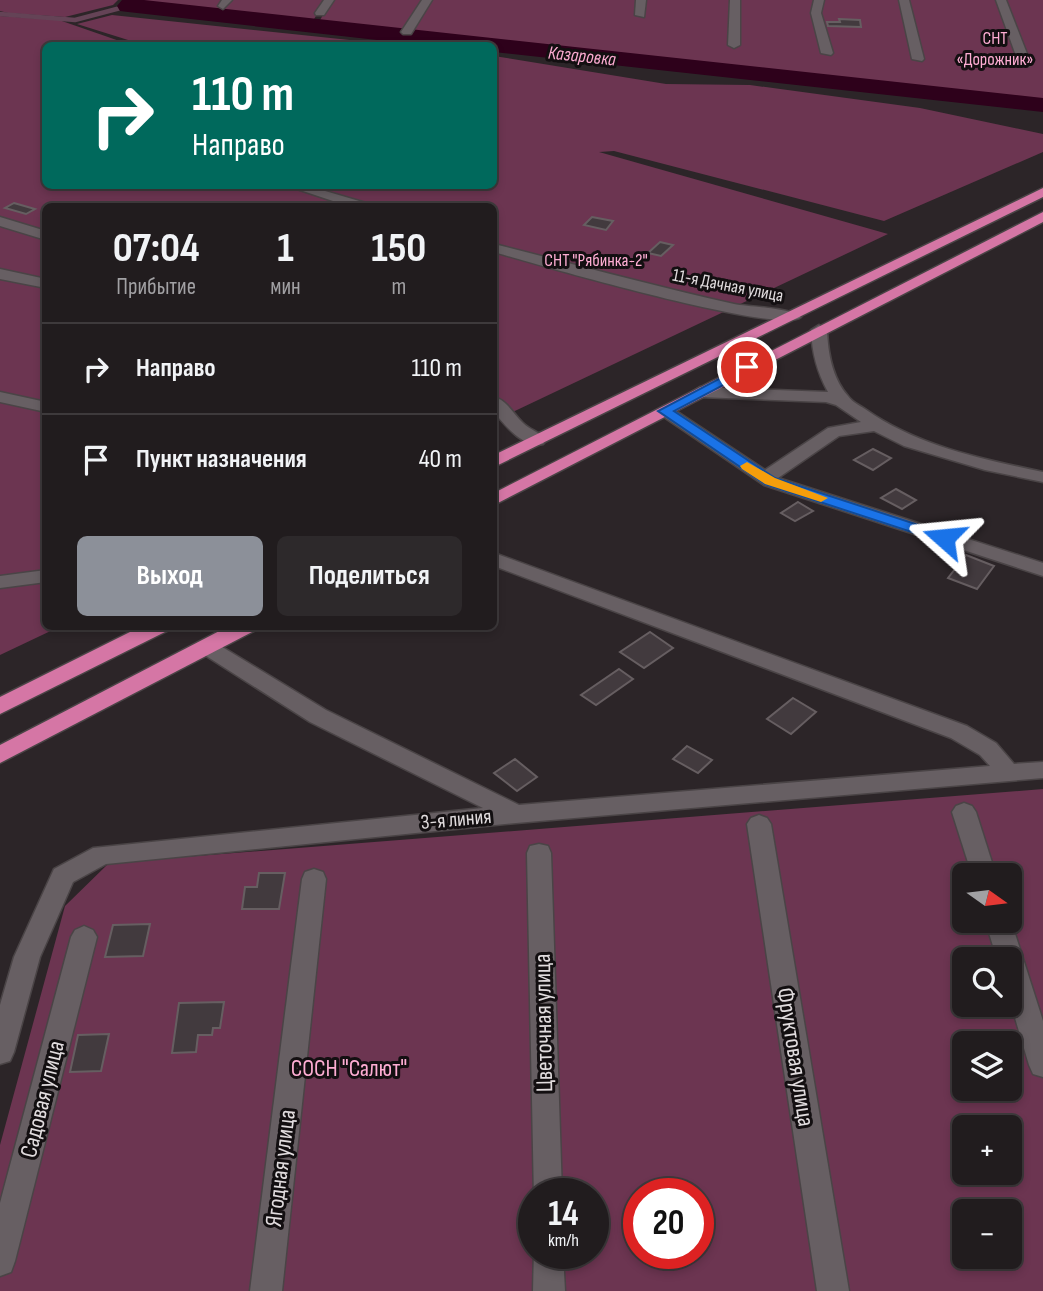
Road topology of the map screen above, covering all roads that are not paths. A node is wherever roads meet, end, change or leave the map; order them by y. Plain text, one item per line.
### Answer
1 (329, 0) edge
2 (428, 0) edge
3 (641, 0) edge
4 (735, 0) edge
5 (819, 0) edge
6 (904, 0) edge
7 (1001, 0) edge
8 (320, 13) dead end
9 (640, 15) dead end
10 (407, 32) dead end
11 (734, 45) dead end
12 (827, 53) dead end
13 (918, 59) dead end
14 (1025, 64) dead end
15 (305, 189) edge
16 (1043, 192) edge
17 (350, 203) edge
18 (1043, 216) edge
19 (0, 221) edge
20 (42, 235) edge
21 (497, 249) edge
22 (0, 274) edge
23 (42, 283) edge
24 (793, 317) junction
25 (819, 330) junction
26 (700, 392) junction
27 (0, 397) edge
28 (842, 401) junction
29 (497, 405) edge
30 (42, 406) edge
31 (664, 411) junction
32 (876, 425) junction
33 (537, 440) junction
34 (497, 460) edge
35 (1043, 477) edge
36 (765, 478) junction
37 (497, 498) edge
38 (497, 560) edge
39 (1043, 570) edge
40 (42, 577) edge
41 (0, 582) edge
42 (152, 630) edge
43 (240, 630) edge
44 (207, 648) junction
45 (0, 706) edge
46 (0, 755) edge
47 (1043, 770) edge
48 (1009, 773) junction
49 (964, 812) dead end
50 (516, 814) junction
51 (759, 824) dead end
52 (539, 853) dead end
53 (980, 863) edge
54 (314, 879) dead end
55 (1002, 933) edge
56 (84, 937) dead end
57 (0, 1052) edge
58 (1043, 1065) edge
59 (547, 1178) edge
60 (0, 1261) edge
61 (548, 1269) edge
62 (266, 1291) edge
63 (549, 1291) edge
64 (833, 1291) edge

1 - 8 street
2 - 10 street
3 - 9 street
4 - 11 street
5 - 12 street
6 - 13 street
7 - 14 street
15 - 17 street
16 - 24 highway
18 - 25 highway
19 - 20 street
21 - 24 street, 11-я Дачная улица
22 - 23 street
24 - 33 highway
25 - 26 highway
25 - 28 street
26 - 28 street
26 - 31 highway
27 - 30 street
28 - 32 street
29 - 33 street
31 - 36 street
31 - 37 highway
32 - 35 street
32 - 36 street
33 - 34 highway
36 - 39 street
38 - 48 street
40 - 41 street
42 - 45 highway
43 - 44 highway
44 - 46 highway
44 - 50 street
47 - 48 street, 3-я линия
48 - 50 street, 3-я линия
49 - 53 street
50 - 57 street, 3-я линия
51 - 64 street, Фруктовая улица
52 - 59 street, Цветочная улица
54 - 62 street, Ягодная улица
55 - 58 street
56 - 60 street, Садовая улица
61 - 63 street

